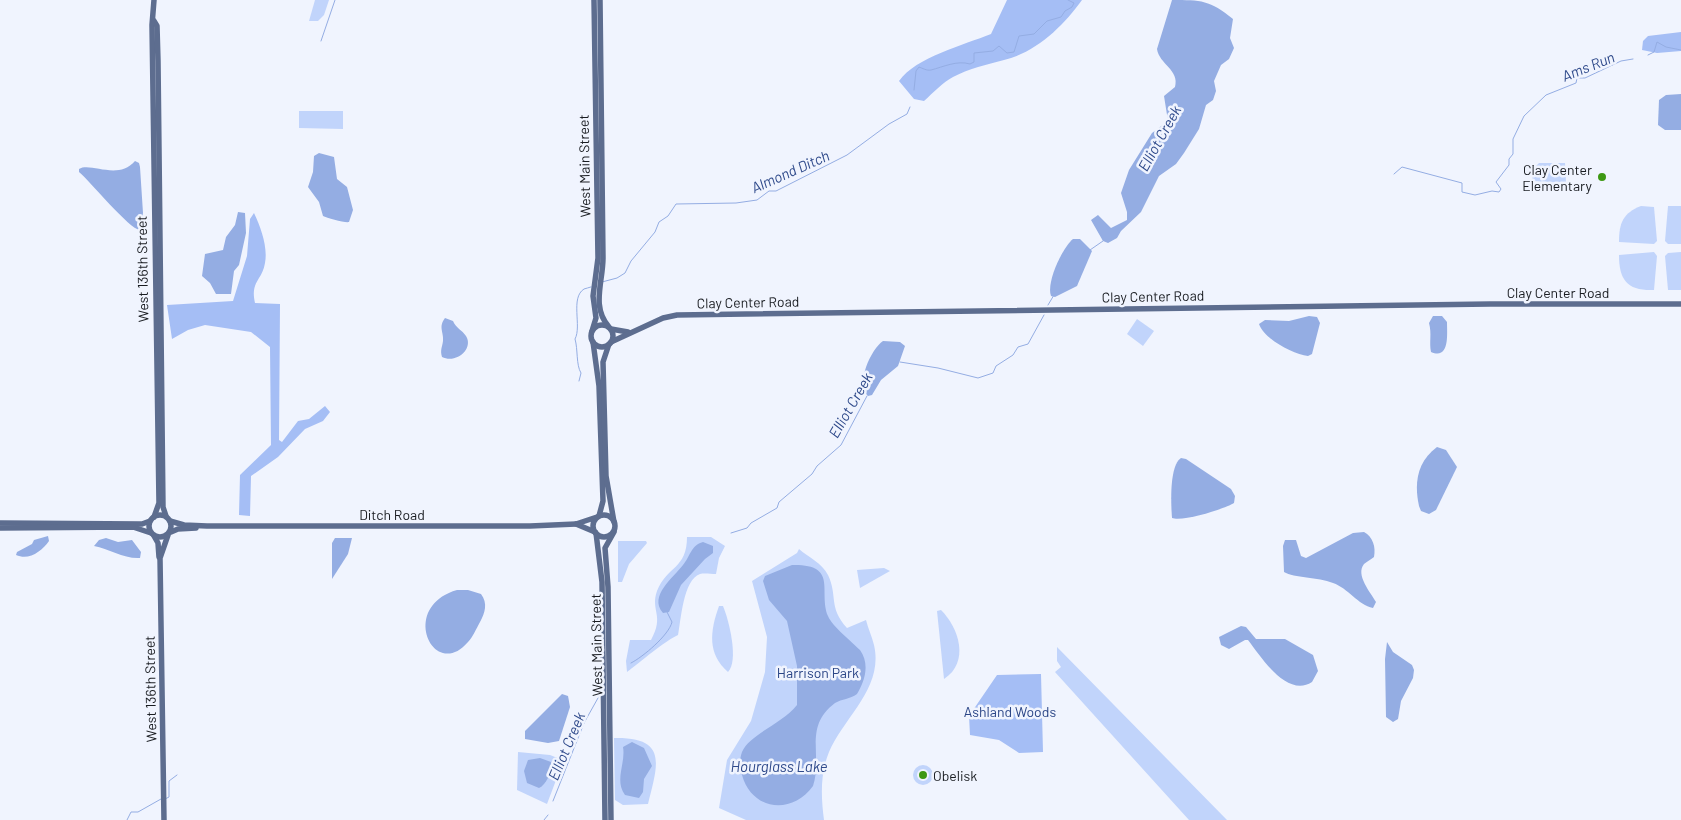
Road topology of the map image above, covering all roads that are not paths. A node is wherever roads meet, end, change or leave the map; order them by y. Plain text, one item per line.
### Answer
1 (154, 0) edge
2 (594, 0) edge
3 (600, 0) edge
4 (154, 20) junction
5 (1681, 304) edge
6 (610, 328) junction
7 (592, 331) junction
8 (628, 332) junction
9 (593, 342) junction
10 (610, 343) junction
11 (598, 517) junction
12 (168, 518) junction
13 (152, 519) junction
14 (0, 522) edge
15 (614, 522) junction
16 (576, 524) junction
17 (207, 526) junction
18 (0, 528) edge
19 (614, 532) junction
20 (595, 533) junction
21 (169, 534) junction
22 (153, 535) junction
23 (160, 558) junction
24 (164, 820) edge
25 (605, 820) edge
26 (610, 820) edge

1 - 4 street, West 136th Street
2 - 7 street, West Main Street
3 - 6 street, West Main Street
4 - 12 street, West 136th Street
4 - 13 street, West 136th Street
5 - 8 street, Clay Center Road
6 - 7 street
6 - 8 street
6 - 10 street
7 - 9 street
8 - 10 street, Clay Center Road
9 - 10 street
9 - 11 street
10 - 15 street
11 - 15 street
11 - 16 street, Ditch Road
11 - 20 street
12 - 13 street, Ditch Road
12 - 17 street, Ditch Road
12 - 21 street, West 136th Street
13 - 14 street
13 - 22 street, West 136th Street
15 - 19 street
16 - 17 street, Ditch Road
16 - 20 street, Ditch Road
17 - 21 street, Ditch Road
18 - 22 street
19 - 20 street
19 - 26 street, West Main Street
20 - 25 street, West Main Street
21 - 22 street, Ditch Road
21 - 23 street, West 136th Street
22 - 23 street, West 136th Street
23 - 24 street, West 136th Street

